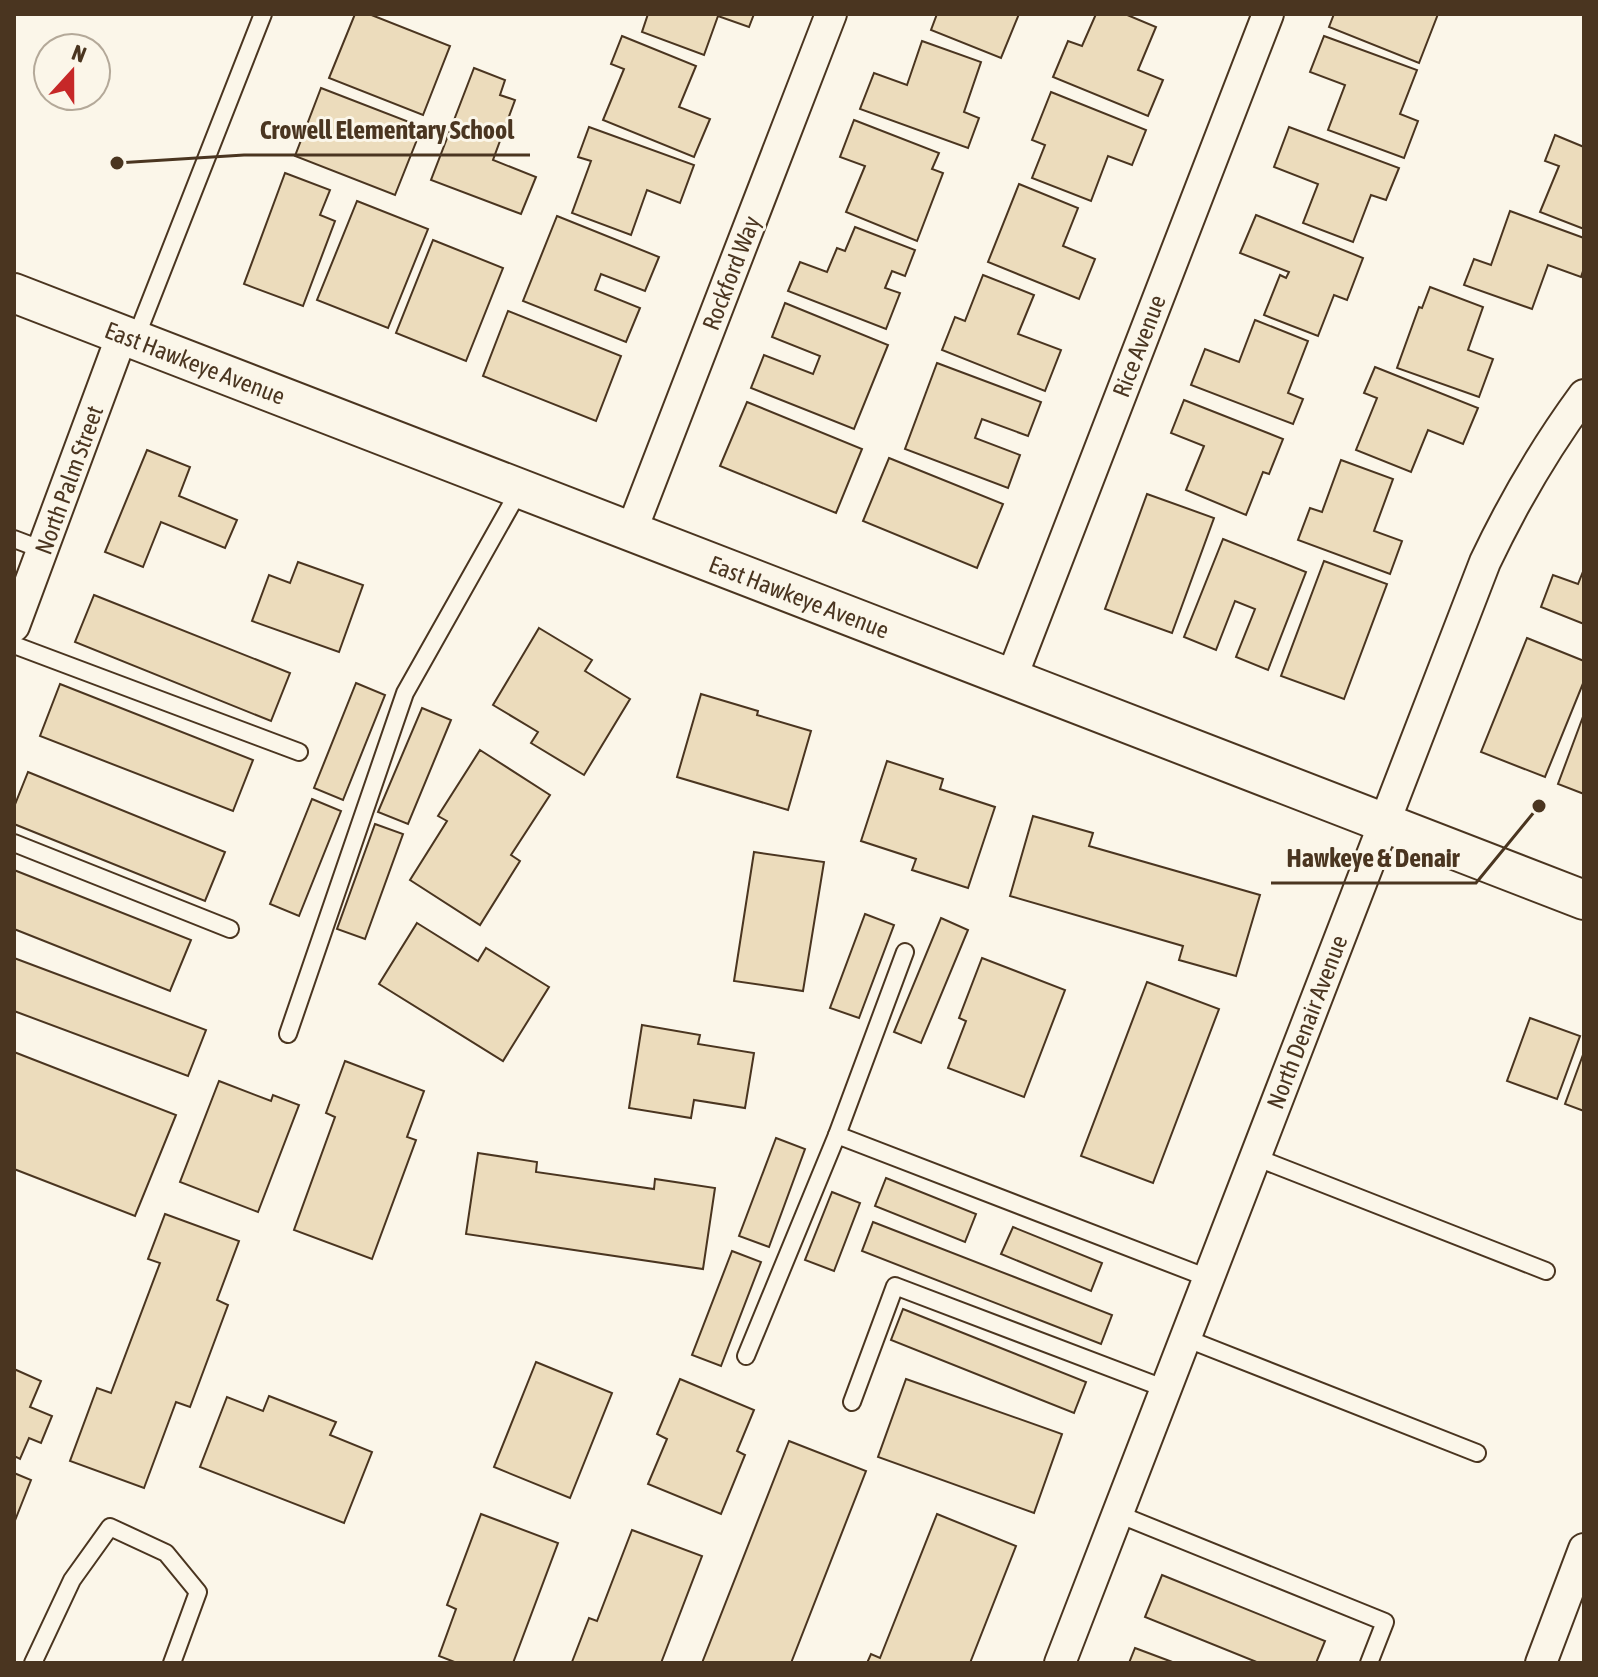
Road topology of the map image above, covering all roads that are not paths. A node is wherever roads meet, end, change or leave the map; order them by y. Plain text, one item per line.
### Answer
1 (263, 14) edge
2 (831, 14) edge
3 (1268, 14) edge
4 (14, 293) edge
5 (129, 337) junction
6 (1584, 395) edge
7 (520, 489) junction
8 (631, 532) junction
9 (14, 539) edge
10 (43, 550) junction
11 (14, 626) edge
12 (14, 645) edge
13 (1011, 679) junction
14 (299, 752) dead end
15 (1384, 824) junction
16 (14, 843) edge
17 (1584, 900) edge
18 (230, 929) dead end
19 (905, 952) dead end
20 (288, 1034) dead end
21 (837, 1135) junction
22 (1255, 1157) junction
23 (1546, 1271) dead end
24 (1208, 1278) junction
25 (1185, 1338) junction
26 (746, 1356) dead end
27 (1166, 1389) junction
28 (852, 1402) dead end
29 (1477, 1453) dead end
30 (1118, 1514) junction
31 (1584, 1549) edge
32 (33, 1663) edge
33 (172, 1663) edge
34 (1060, 1663) edge
35 (1369, 1663) edge
36 (1541, 1663) edge

1 - 5 lane
2 - 8 street, Rockford Way
3 - 13 street, Rice Avenue
4 - 5 street, East Hawkeye Avenue
5 - 7 street, East Hawkeye Avenue
5 - 10 street, North Palm Street
6 - 15 street, North Denair Avenue
7 - 8 street, East Hawkeye Avenue
7 - 20 lane
8 - 13 street, East Hawkeye Avenue
9 - 10 lane
10 - 11 street, North Palm Street
12 - 14 lane
13 - 15 street, East Hawkeye Avenue
15 - 17 street, East Hawkeye Avenue
15 - 22 street, North Denair Avenue
16 - 18 lane
19 - 21 lane
21 - 24 lane
21 - 26 lane
22 - 23 lane
22 - 24 street, North Denair Avenue
24 - 25 street, North Denair Avenue
25 - 27 street, North Denair Avenue
25 - 29 lane
27 - 28 lane
27 - 30 street, North Denair Avenue
30 - 34 street, North Denair Avenue
30 - 35 lane
31 - 36 street
32 - 33 lane

